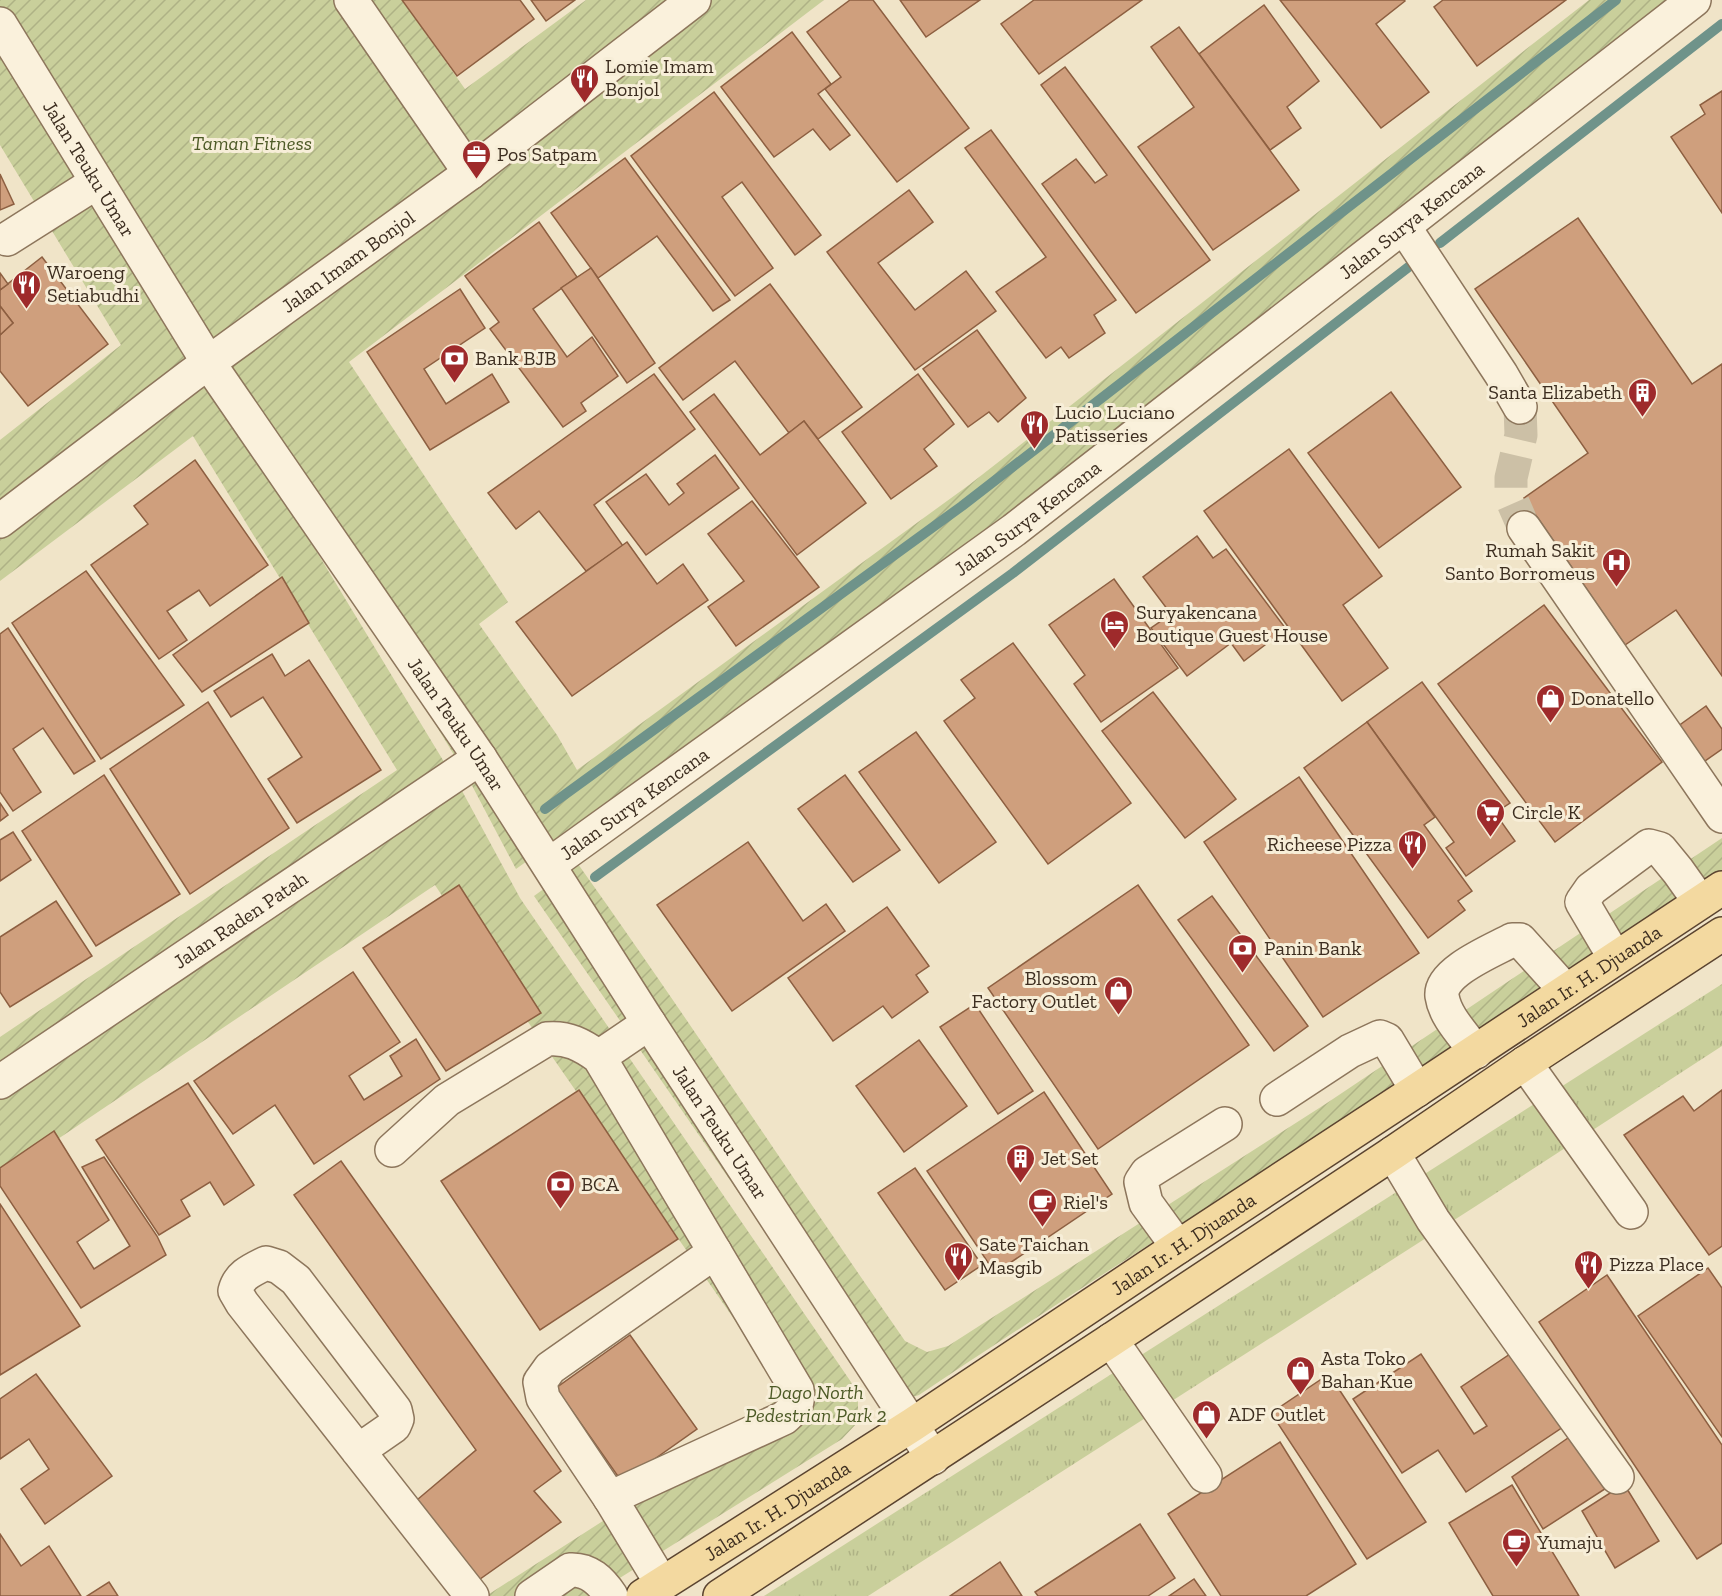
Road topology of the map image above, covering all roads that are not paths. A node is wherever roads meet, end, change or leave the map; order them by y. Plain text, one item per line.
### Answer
1 (351, 0) edge
2 (694, 0) edge
3 (1694, 0) edge
4 (0, 24) edge
5 (470, 172) junction
6 (98, 182) junction
7 (1404, 227) junction
8 (7, 239) dead end
9 (208, 362) junction
10 (1520, 407) tunnel mouth
11 (0, 521) edge
12 (1524, 528) tunnel mouth
13 (480, 758) junction
14 (1718, 803) edge
15 (549, 865) junction
16 (1711, 895) edge
17 (1722, 934) edge
18 (1615, 958) junction
19 (1566, 991) junction
20 (649, 1023) junction
21 (1476, 1052) junction
22 (599, 1057) junction
23 (1525, 1063) junction
24 (0, 1082) edge
25 (1417, 1090) junction
26 (1277, 1099) dead end
27 (1225, 1124) dead end
28 (392, 1150) dead end
29 (1393, 1153) junction
30 (1631, 1212) dead end
31 (1178, 1246) junction
32 (715, 1252) junction
33 (1111, 1340) junction
34 (912, 1425) junction
35 (357, 1451) junction
36 (933, 1458) junction
37 (1205, 1476) dead end
38 (1617, 1477) dead end
39 (610, 1498) junction
40 (652, 1590) edge
41 (472, 1596) edge
42 (532, 1596) edge
43 (611, 1596) edge
44 (720, 1596) edge

1 - 5 street
2 - 5 street, Jalan Imam Bonjol
3 - 7 street, Jalan Surya Kencana
4 - 6 street, Jalan Teuku Umar
5 - 9 street, Jalan Imam Bonjol
6 - 8 street
6 - 9 street, Jalan Teuku Umar
7 - 10 street
7 - 15 street, Jalan Surya Kencana
9 - 11 street, Jalan Imam Bonjol
9 - 13 street, Jalan Teuku Umar
12 - 14 street
13 - 15 street, Jalan Teuku Umar
13 - 24 street, Jalan Raden Patah
15 - 20 street, Jalan Teuku Umar
16 - 18 main road, Jalan Ir. H. Djuanda
16 - 18 street
17 - 23 main road, Jalan Ir. H. Djuanda
18 - 19 main road, Jalan Ir. H. Djuanda
19 - 21 main road, Jalan Ir. H. Djuanda
19 - 21 street
20 - 22 street
20 - 34 street, Jalan Teuku Umar
21 - 25 main road, Jalan Ir. H. Djuanda
22 - 28 street
22 - 32 street
23 - 29 main road, Jalan Ir. H. Djuanda
23 - 30 street
25 - 26 street
25 - 31 main road, Jalan Ir. H. Djuanda
27 - 31 street
29 - 33 main road, Jalan Ir. H. Djuanda
29 - 38 street
31 - 34 main road, Jalan Ir. H. Djuanda
32 - 39 street
32 - 39 street
33 - 36 main road, Jalan Ir. H. Djuanda
33 - 37 street
34 - 36 street, Jalan Teuku Umar
34 - 40 main road, Jalan Ir. H. Djuanda
35 - 35 street
35 - 41 street
36 - 44 main road, Jalan Ir. H. Djuanda
39 - 40 street
42 - 43 street

